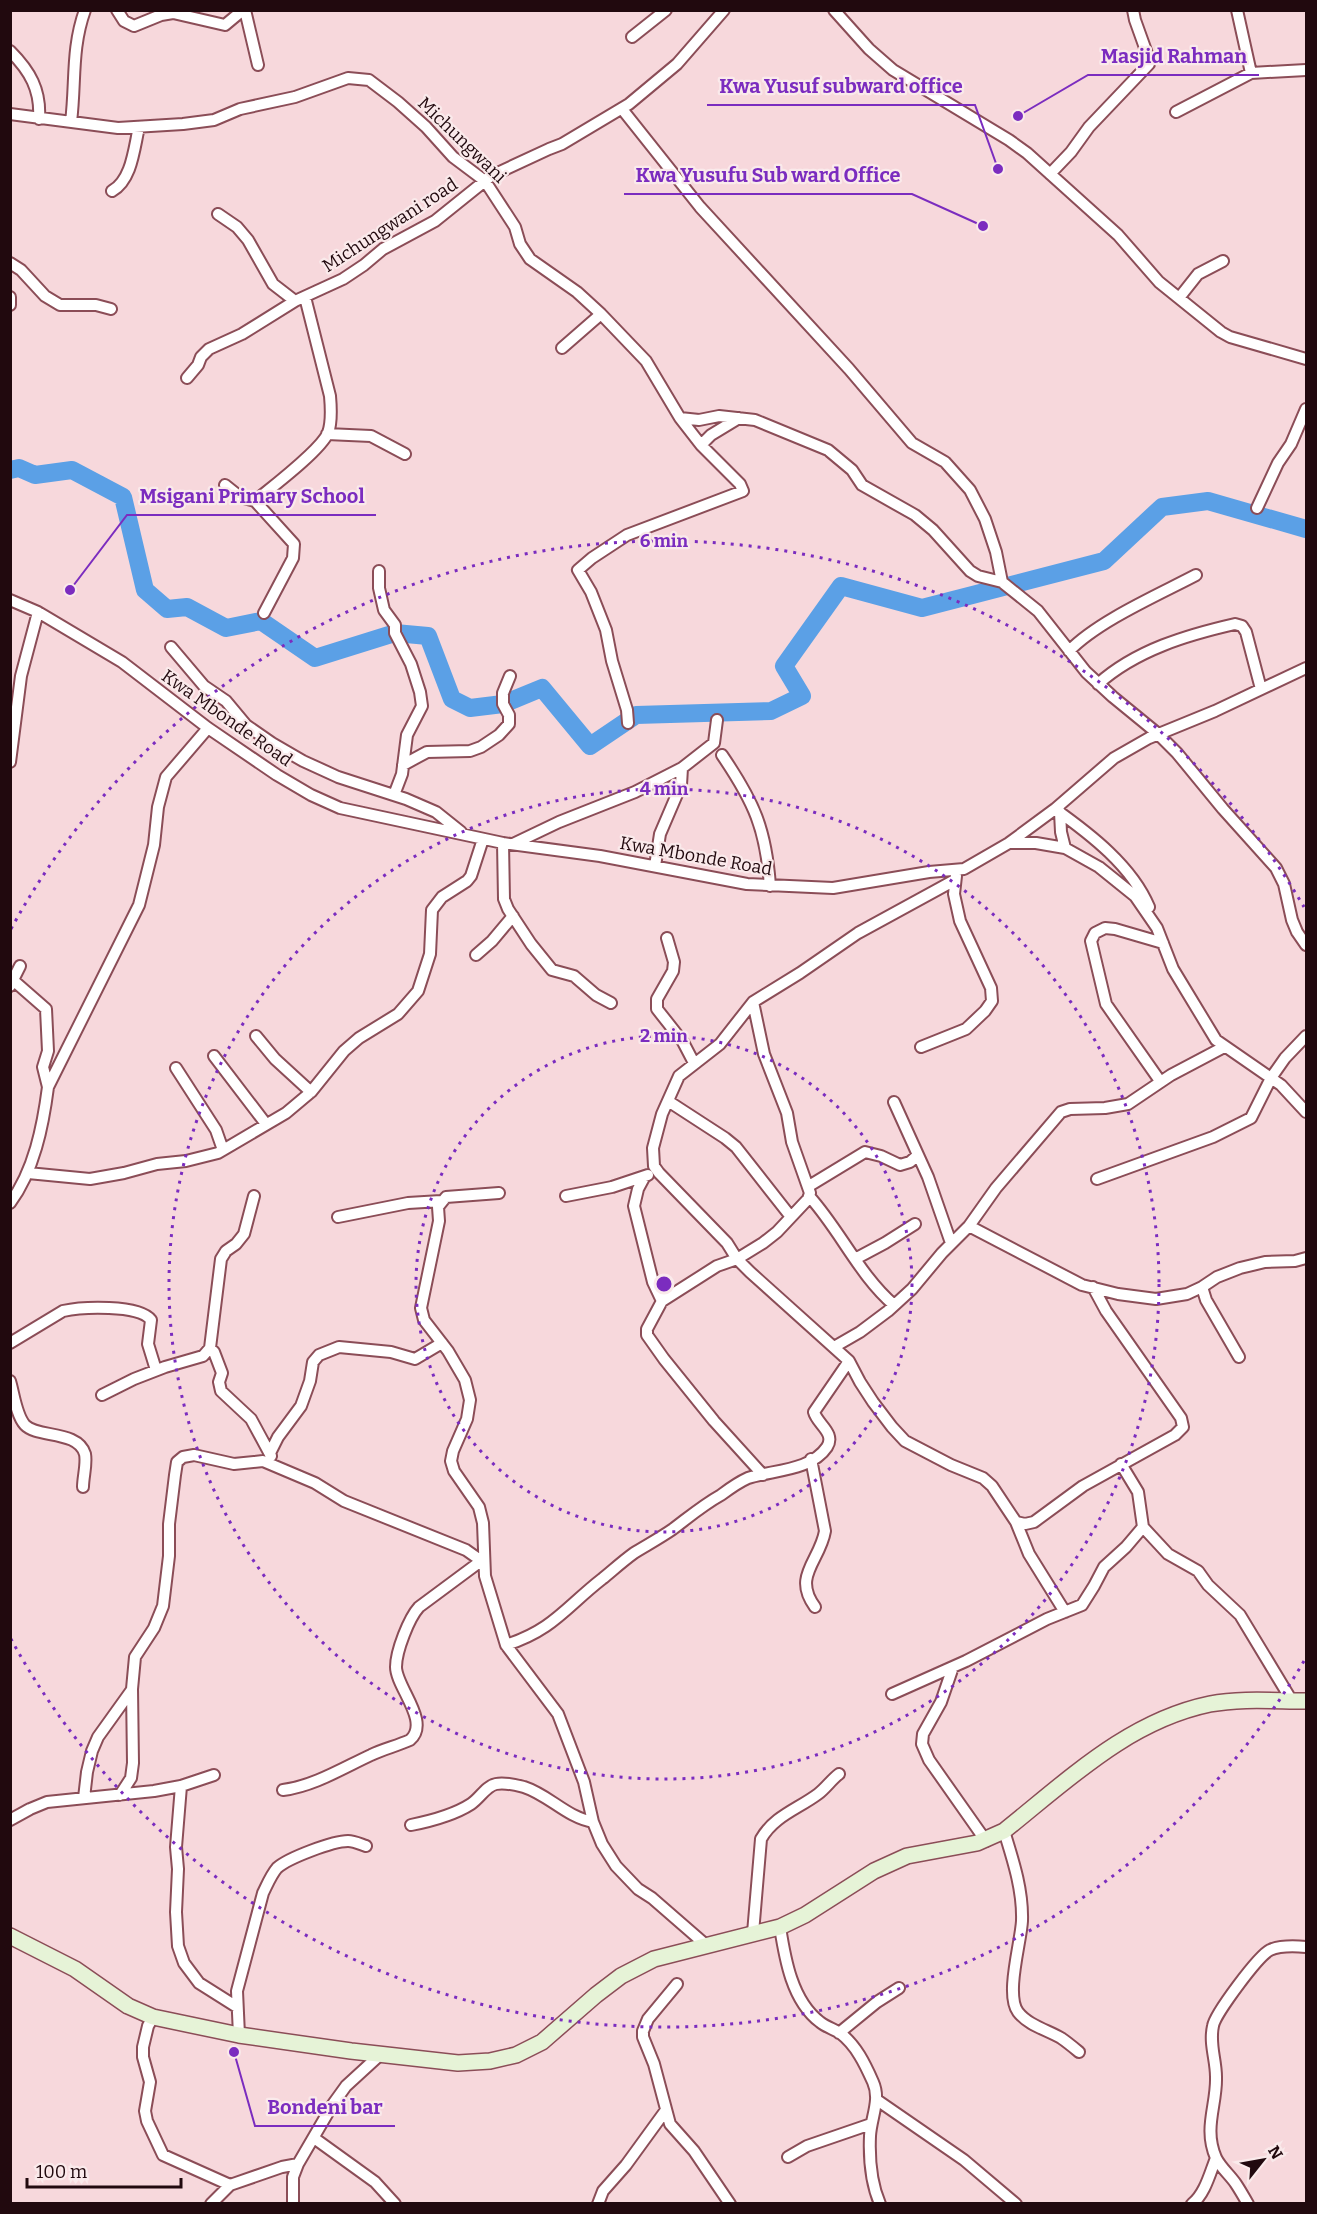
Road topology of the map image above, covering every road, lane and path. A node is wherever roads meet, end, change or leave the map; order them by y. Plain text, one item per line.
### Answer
1 (85, 10) edge
2 (117, 10) edge
3 (244, 10) edge
4 (666, 10) edge
5 (724, 10) edge
6 (834, 10) edge
7 (1133, 10) edge
8 (1237, 10) edge
9 (632, 38) dead end
10 (10, 51) edge
11 (258, 65) dead end
12 (1306, 70) edge
13 (1251, 73) junction
14 (622, 109) junction
15 (1176, 112) dead end
16 (10, 114) edge
17 (39, 119) junction
18 (73, 122) junction
19 (139, 127) junction
20 (1050, 174) junction
21 (485, 182) junction
22 (112, 191) dead end
23 (218, 214) dead end
24 (1223, 261) dead end
25 (10, 263) edge
26 (10, 297) edge
27 (1179, 298) junction
28 (300, 299) junction
29 (10, 305) edge
30 (111, 309) dead end
31 (601, 314) junction
32 (562, 348) dead end
33 (1306, 359) edge
34 (187, 378) dead end
35 (1306, 409) edge
36 (680, 418) junction
37 (739, 418) junction
38 (327, 434) junction
39 (701, 445) junction
40 (405, 454) dead end
41 (225, 485) dead end
42 (255, 501) junction
43 (1257, 508) dead end
44 (379, 571) dead end
45 (1196, 575) dead end
46 (1002, 582) junction
47 (10, 600) edge
48 (38, 612) junction
49 (264, 613) dead end
50 (171, 647) dead end
51 (1069, 651) junction
52 (1306, 668) edge
53 (510, 676) dead end
54 (1098, 684) junction
55 (1260, 689) junction
56 (717, 720) dead end
57 (628, 723) dead end
58 (208, 728) junction
59 (1157, 733) junction
60 (722, 755) dead end
61 (10, 762) edge
62 (403, 765) junction
63 (682, 768) junction
64 (394, 795) junction
65 (1058, 810) junction
66 (465, 835) junction
67 (483, 839) junction
68 (1009, 843) junction
69 (508, 844) junction
70 (1065, 848) junction
71 (655, 866) junction
72 (957, 875) junction
73 (770, 886) junction
74 (513, 916) junction
75 (1157, 928) junction
76 (667, 938) dead end
77 (1162, 943) junction
78 (1306, 945) edge
79 (476, 955) dead end
80 (20, 966) dead end
81 (12, 984) edge
82 (753, 1002) junction
83 (611, 1003) dead end
84 (256, 1036) dead end
85 (1306, 1036) edge
86 (921, 1047) dead end
87 (1224, 1047) junction
88 (214, 1056) dead end
89 (694, 1063) junction
90 (176, 1068) dead end
91 (1271, 1077) junction
92 (1160, 1081) junction
93 (48, 1087) junction
94 (311, 1092) junction
95 (668, 1101) junction
96 (894, 1102) dead end
97 (1306, 1112) edge
98 (266, 1124) junction
99 (223, 1150) junction
100 (918, 1155) junction
101 (656, 1170) junction
102 (28, 1173) junction
103 (645, 1176) junction
104 (1097, 1179) dead end
105 (809, 1191) junction
106 (499, 1193) dead end
107 (254, 1196) dead end
108 (566, 1196) dead end
109 (441, 1201) junction
110 (10, 1203) edge
111 (338, 1217) dead end
112 (791, 1217) junction
113 (915, 1224) dead end
114 (969, 1226) junction
115 (951, 1243) junction
116 (1306, 1258) edge
117 (737, 1259) junction
118 (855, 1259) junction
119 (1093, 1287) junction
120 (1202, 1287) junction
121 (662, 1301) junction
122 (894, 1305) junction
123 (10, 1343) edge
124 (442, 1343) junction
125 (834, 1347) junction
126 (210, 1348) junction
127 (1239, 1357) dead end
128 (849, 1361) junction
129 (156, 1371) junction
130 (10, 1381) edge
131 (102, 1395) dead end
132 (270, 1453) junction
133 (811, 1460) junction
134 (1121, 1464) junction
135 (278, 1466) junction
136 (763, 1475) junction
137 (83, 1487) dead end
138 (1016, 1522) junction
139 (1143, 1527) junction
140 (482, 1562) junction
141 (815, 1607) dead end
142 (1065, 1612) junction
143 (506, 1645) junction
144 (953, 1667) junction
145 (132, 1689) junction
146 (892, 1694) dead end
147 (1299, 1701) edge
148 (839, 1774) dead end
149 (214, 1775) dead end
150 (181, 1786) junction
151 (283, 1790) dead end
152 (120, 1795) junction
153 (84, 1798) junction
154 (10, 1820) edge
155 (593, 1822) junction
156 (411, 1825) dead end
157 (1004, 1831) junction
158 (986, 1841) junction
159 (366, 1846) dead end
160 (780, 1927) junction
161 (753, 1934) junction
162 (10, 1936) edge
163 (706, 1945) junction
164 (1306, 1947) edge
165 (677, 1984) dead end
166 (899, 1988) dead end
167 (237, 2007) junction
168 (153, 2017) junction
169 (840, 2033) junction
170 (239, 2036) junction
171 (1079, 2052) dead end
172 (382, 2053) junction
173 (877, 2100) junction
174 (666, 2110) junction
175 (871, 2124) junction
176 (314, 2138) junction
177 (788, 2157) dead end
178 (1216, 2158) junction
179 (298, 2164) junction
180 (230, 2185) junction
181 (211, 2204) edge
182 (293, 2204) edge
183 (395, 2204) edge
184 (598, 2204) edge
185 (730, 2204) edge
186 (880, 2204) edge
187 (1016, 2204) edge
188 (1192, 2204) edge
189 (1248, 2204) edge

1 - 18 street
2 - 3 street
3 - 11 street
4 - 9 street
5 - 14 street, Michungwani road
6 - 20 street
7 - 20 street
8 - 13 street
10 - 17 street
12 - 13 street
13 - 15 street
14 - 21 street, Michungwani road
14 - 46 street
16 - 17 street, Michungwani
17 - 18 street, Michungwani
18 - 19 street, Michungwani
19 - 21 street, Michungwani
19 - 22 street
20 - 27 street
21 - 28 street, Michungwani road
21 - 31 street, Michungwani
23 - 28 street
24 - 27 street
25 - 30 street
26 - 29 street
27 - 33 street
28 - 34 street, Michungwani road
28 - 38 street
31 - 32 street
31 - 36 street, Michungwani
35 - 43 street
36 - 37 street
36 - 39 street, Michungwani
37 - 39 street
37 - 46 street
38 - 40 street
38 - 42 street
39 - 57 street, Michungwani
41 - 42 street
42 - 49 street
44 - 62 street
45 - 51 street
46 - 51 street
47 - 48 street, Kwa Mbonde Road
48 - 58 street, Kwa Mbonde Road
48 - 61 street
50 - 64 street
51 - 54 street
52 - 55 street, Kwa Mbonde Road
53 - 62 street
54 - 55 street
54 - 59 street
55 - 59 street, Kwa Mbonde Road
56 - 63 street
58 - 66 street, Kwa Mbonde Road
58 - 93 street
59 - 65 street, Kwa Mbonde Road
59 - 78 street
60 - 73 street
62 - 64 street
63 - 69 street
63 - 71 street
64 - 66 street
65 - 68 street, Kwa Mbonde Road
65 - 70 street
65 - 75 street
66 - 67 street, Kwa Mbonde Road
67 - 69 street, Kwa Mbonde Road
67 - 94 street
68 - 70 street
68 - 72 street, Kwa Mbonde Road
69 - 71 street, Kwa Mbonde Road
69 - 74 street
70 - 75 street
71 - 73 street, Kwa Mbonde Road
72 - 73 street, Kwa Mbonde Road
72 - 82 street
72 - 86 street
74 - 79 street
74 - 83 street
75 - 77 street
76 - 89 street
77 - 87 street
77 - 92 street
80 - 81 street
81 - 93 street
82 - 89 street
82 - 105 street
84 - 94 street
85 - 91 street
87 - 91 street
87 - 92 street
88 - 98 street
89 - 95 street
90 - 99 street
91 - 97 street
91 - 104 street
92 - 114 street
93 - 102 street
94 - 98 street
95 - 101 street
95 - 112 street
96 - 100 street
98 - 99 street
99 - 102 street
100 - 105 street
100 - 115 street
101 - 103 street
101 - 117 street
102 - 110 street
103 - 108 street
103 - 121 street
105 - 112 street
105 - 118 street
106 - 109 street
107 - 126 street
109 - 111 street
109 - 124 street
112 - 117 street
113 - 118 street
114 - 115 street
114 - 119 street
115 - 122 street
116 - 120 street
117 - 121 street
117 - 125 street
118 - 122 street
119 - 120 street
119 - 134 street
120 - 127 street
121 - 136 street
122 - 125 street
123 - 129 street
124 - 132 street
124 - 140 street
125 - 128 street
126 - 129 street
126 - 132 street
128 - 133 street
128 - 138 street
129 - 131 street
130 - 137 street
132 - 135 street
133 - 136 street
133 - 141 street
134 - 138 street
134 - 139 street
135 - 140 street
135 - 145 street
136 - 143 street
138 - 142 street
139 - 142 street
139 - 147 street
140 - 143 street
140 - 151 street
142 - 144 street
143 - 155 street
144 - 146 street
144 - 158 street
145 - 152 street
145 - 153 street
147 - 157 street
148 - 161 street
149 - 150 street
150 - 152 street
150 - 167 street
152 - 153 street
153 - 154 street
155 - 156 street
155 - 163 street
157 - 158 street
157 - 171 street
158 - 160 street
159 - 167 street
160 - 161 street
160 - 169 street
161 - 163 street
162 - 168 street
163 - 172 street
164 - 178 street
165 - 174 street
166 - 169 street
167 - 170 street
168 - 170 street
168 - 180 street
169 - 173 street
170 - 172 street
172 - 176 street
173 - 175 street
173 - 187 street
174 - 184 street
174 - 185 street
175 - 177 street
175 - 186 street
176 - 179 street
176 - 183 street
178 - 188 street
178 - 189 street
179 - 180 street
179 - 182 street
180 - 181 street

